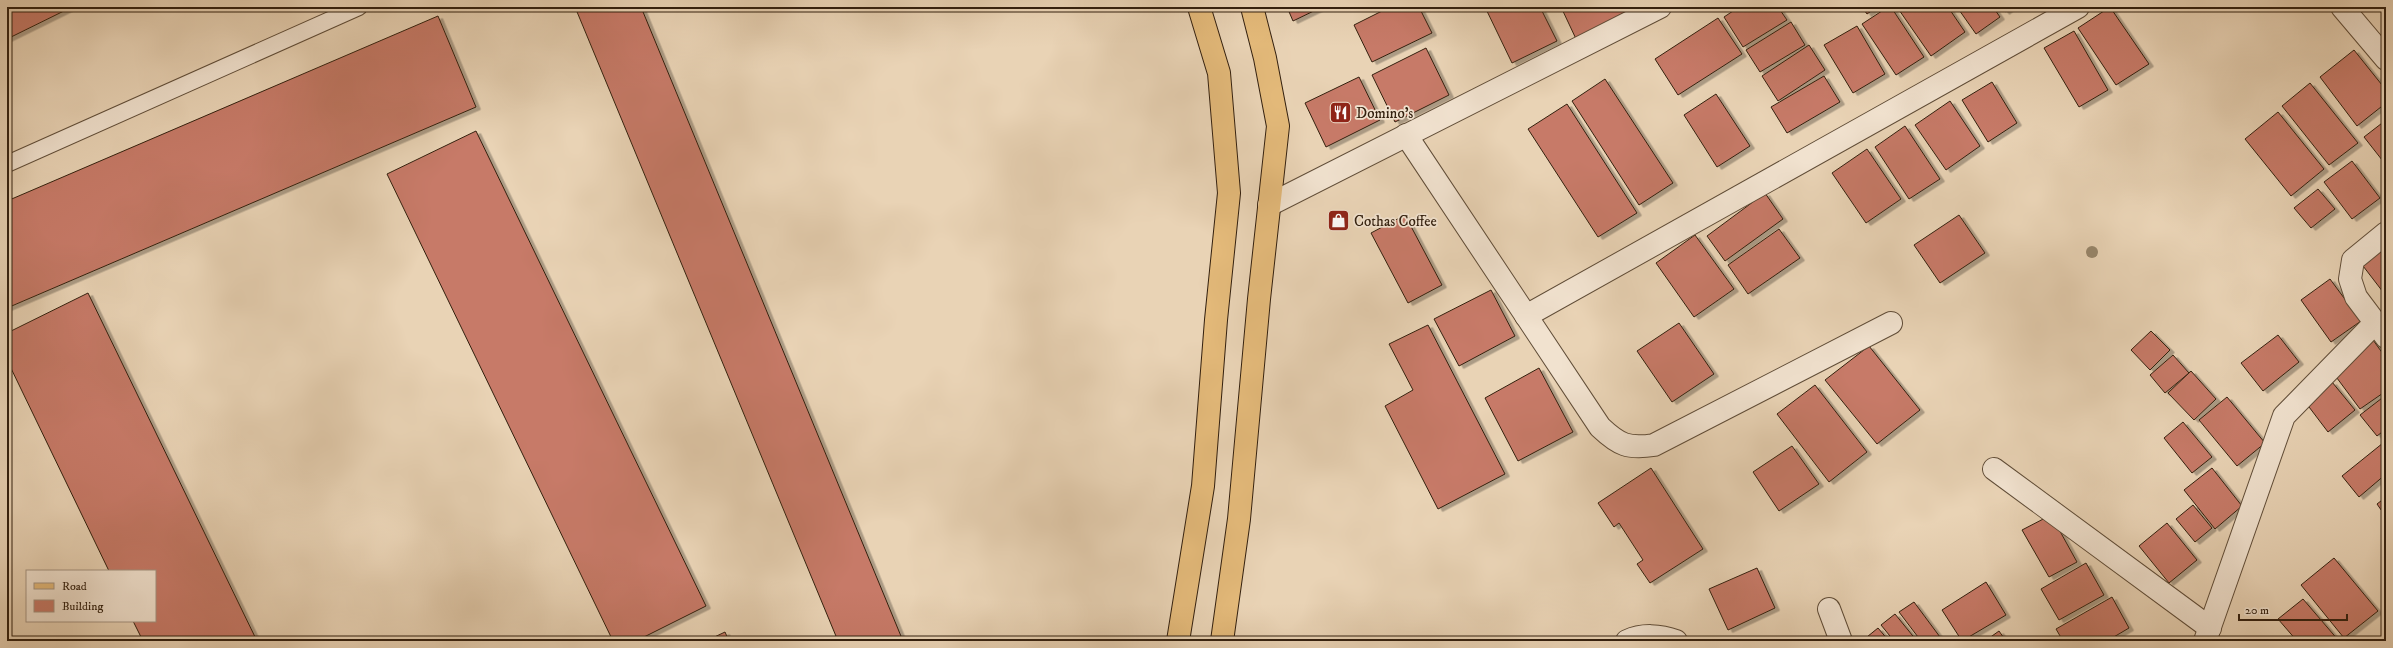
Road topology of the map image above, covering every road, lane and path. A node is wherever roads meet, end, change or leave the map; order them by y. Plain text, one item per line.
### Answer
1 (359, 7) edge
2 (1199, 7) edge
3 (1252, 7) edge
4 (1660, 7) edge
5 (2078, 7) edge
6 (2342, 7) edge
7 (2386, 59) edge
8 (1406, 136) junction
9 (7, 164) edge
10 (1269, 205) junction
11 (2386, 233) edge
12 (1526, 316) junction
13 (1891, 323) dead end
14 (2381, 330) edge
15 (1994, 469) dead end
16 (1829, 609) dead end
17 (2208, 634) edge
18 (1178, 641) edge
19 (1222, 641) edge
20 (1627, 641) edge
21 (1676, 641) edge
22 (1841, 641) edge

1 - 9 lane
2 - 18 main road
3 - 10 main road
4 - 8 street
5 - 12 street
6 - 7 street
8 - 10 street
8 - 12 street
10 - 19 main road
11 - 14 street
12 - 13 street
14 - 17 street
15 - 17 street
16 - 22 street
20 - 21 street

